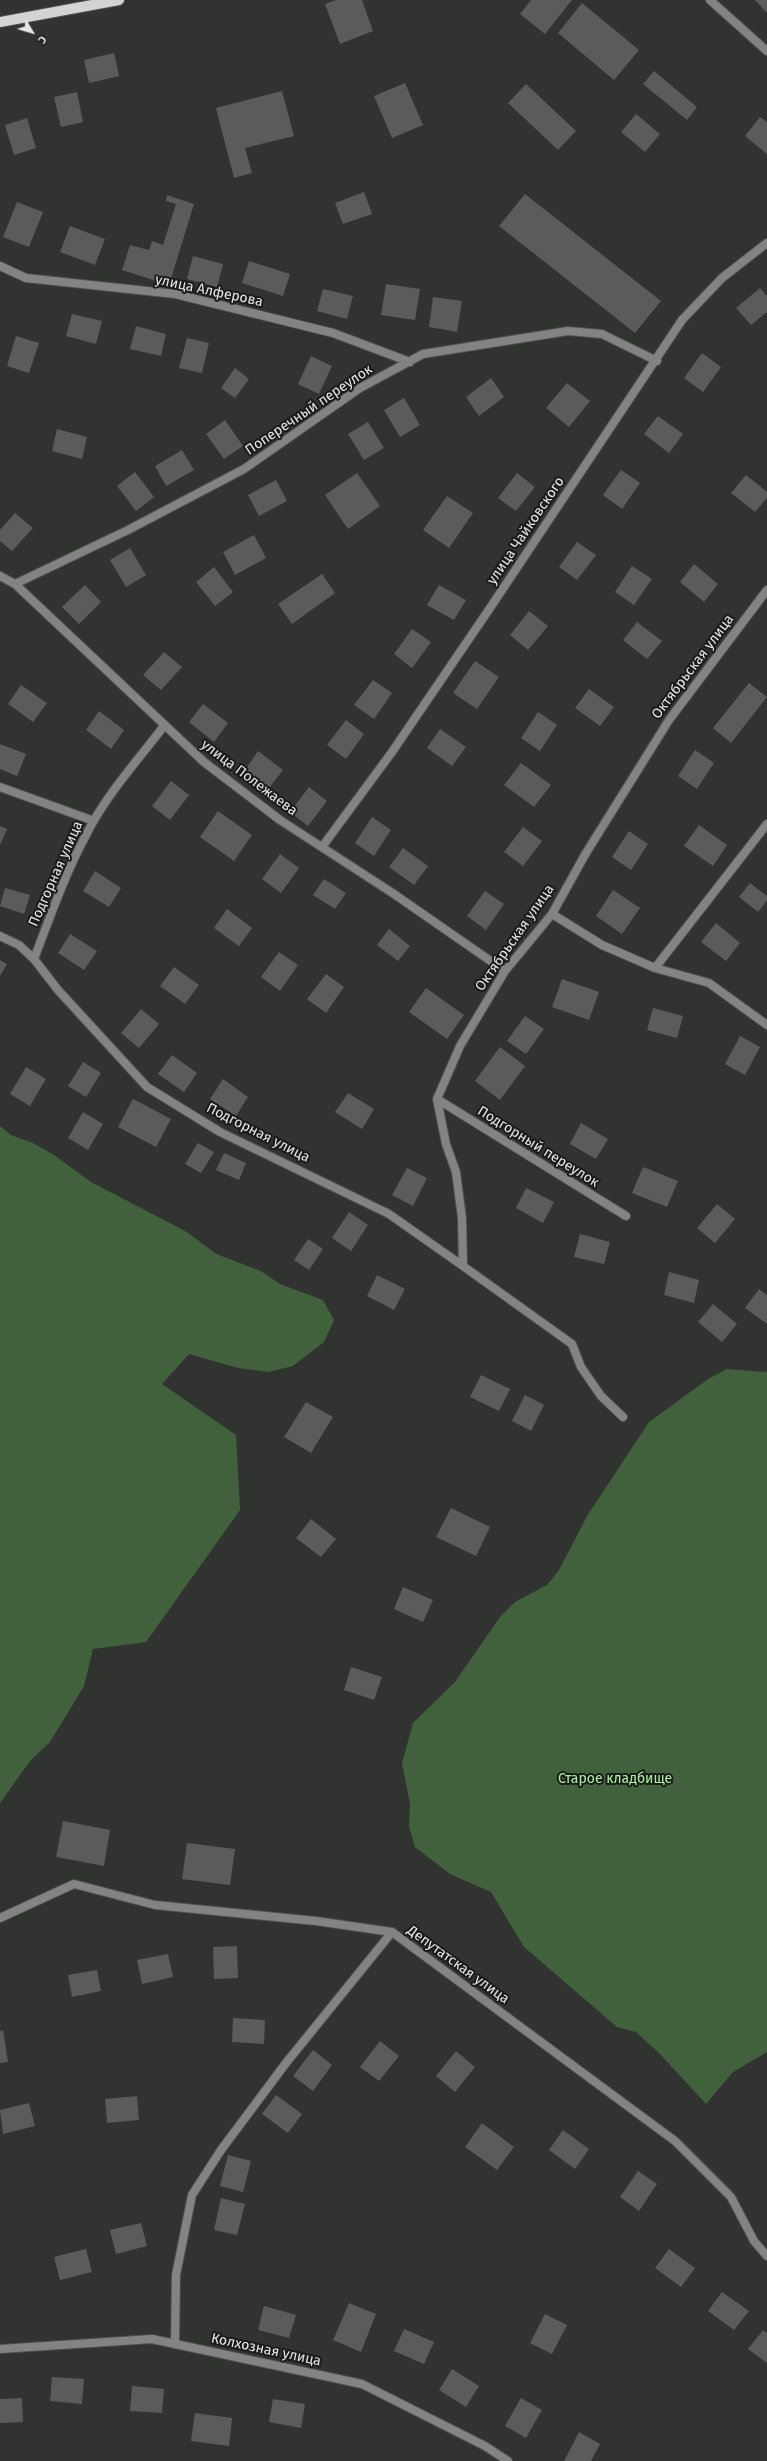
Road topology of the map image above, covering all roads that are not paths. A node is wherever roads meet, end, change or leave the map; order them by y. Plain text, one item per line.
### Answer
1 (119, 0) edge
2 (710, 0) edge
3 (0, 22) edge
4 (767, 51) edge
5 (767, 243) edge
6 (0, 266) edge
7 (657, 361) junction
8 (410, 362) junction
9 (0, 576) edge
10 (16, 584) junction
11 (767, 590) edge
12 (164, 726) junction
13 (0, 787) edge
14 (94, 821) junction
15 (767, 824) edge
16 (322, 847) junction
17 (552, 914) junction
18 (0, 936) edge
19 (34, 958) junction
20 (655, 968) junction
21 (505, 971) junction
22 (767, 1025) edge
23 (437, 1099) junction
24 (626, 1216) dead end
25 (462, 1266) junction
26 (623, 1417) dead end
27 (0, 1918) edge
28 (392, 1932) junction
29 (767, 2256) edge
30 (175, 2344) junction
31 (0, 2349) edge
32 (508, 2461) edge

1 - 3 main road
2 - 4 street
5 - 7 street, улица Чайковского
6 - 8 street, улица Алферова
7 - 8 street, Поперечный переулок
7 - 16 street, улица Чайковского
8 - 10 street, Поперечный переулок
9 - 10 street, улица Полежаева
10 - 12 street, улица Полежаева
11 - 17 street, Октябрьская улица
12 - 14 street, Подгорная улица
12 - 16 street, улица Полежаева
13 - 14 street
14 - 19 street, Подгорная улица
15 - 20 street
16 - 21 street, улица Полежаева
17 - 20 street
17 - 21 street, Октябрьская улица
18 - 19 street, Подгорная улица
19 - 25 street, Подгорная улица
20 - 22 street
21 - 23 street, Октябрьская улица
23 - 24 street, Подгорный переулок
23 - 25 street
25 - 26 street
27 - 28 street, Депутатская улица
28 - 29 street, Депутатская улица
28 - 30 street
30 - 31 street, Колхозная улица
30 - 32 street, Колхозная улица

